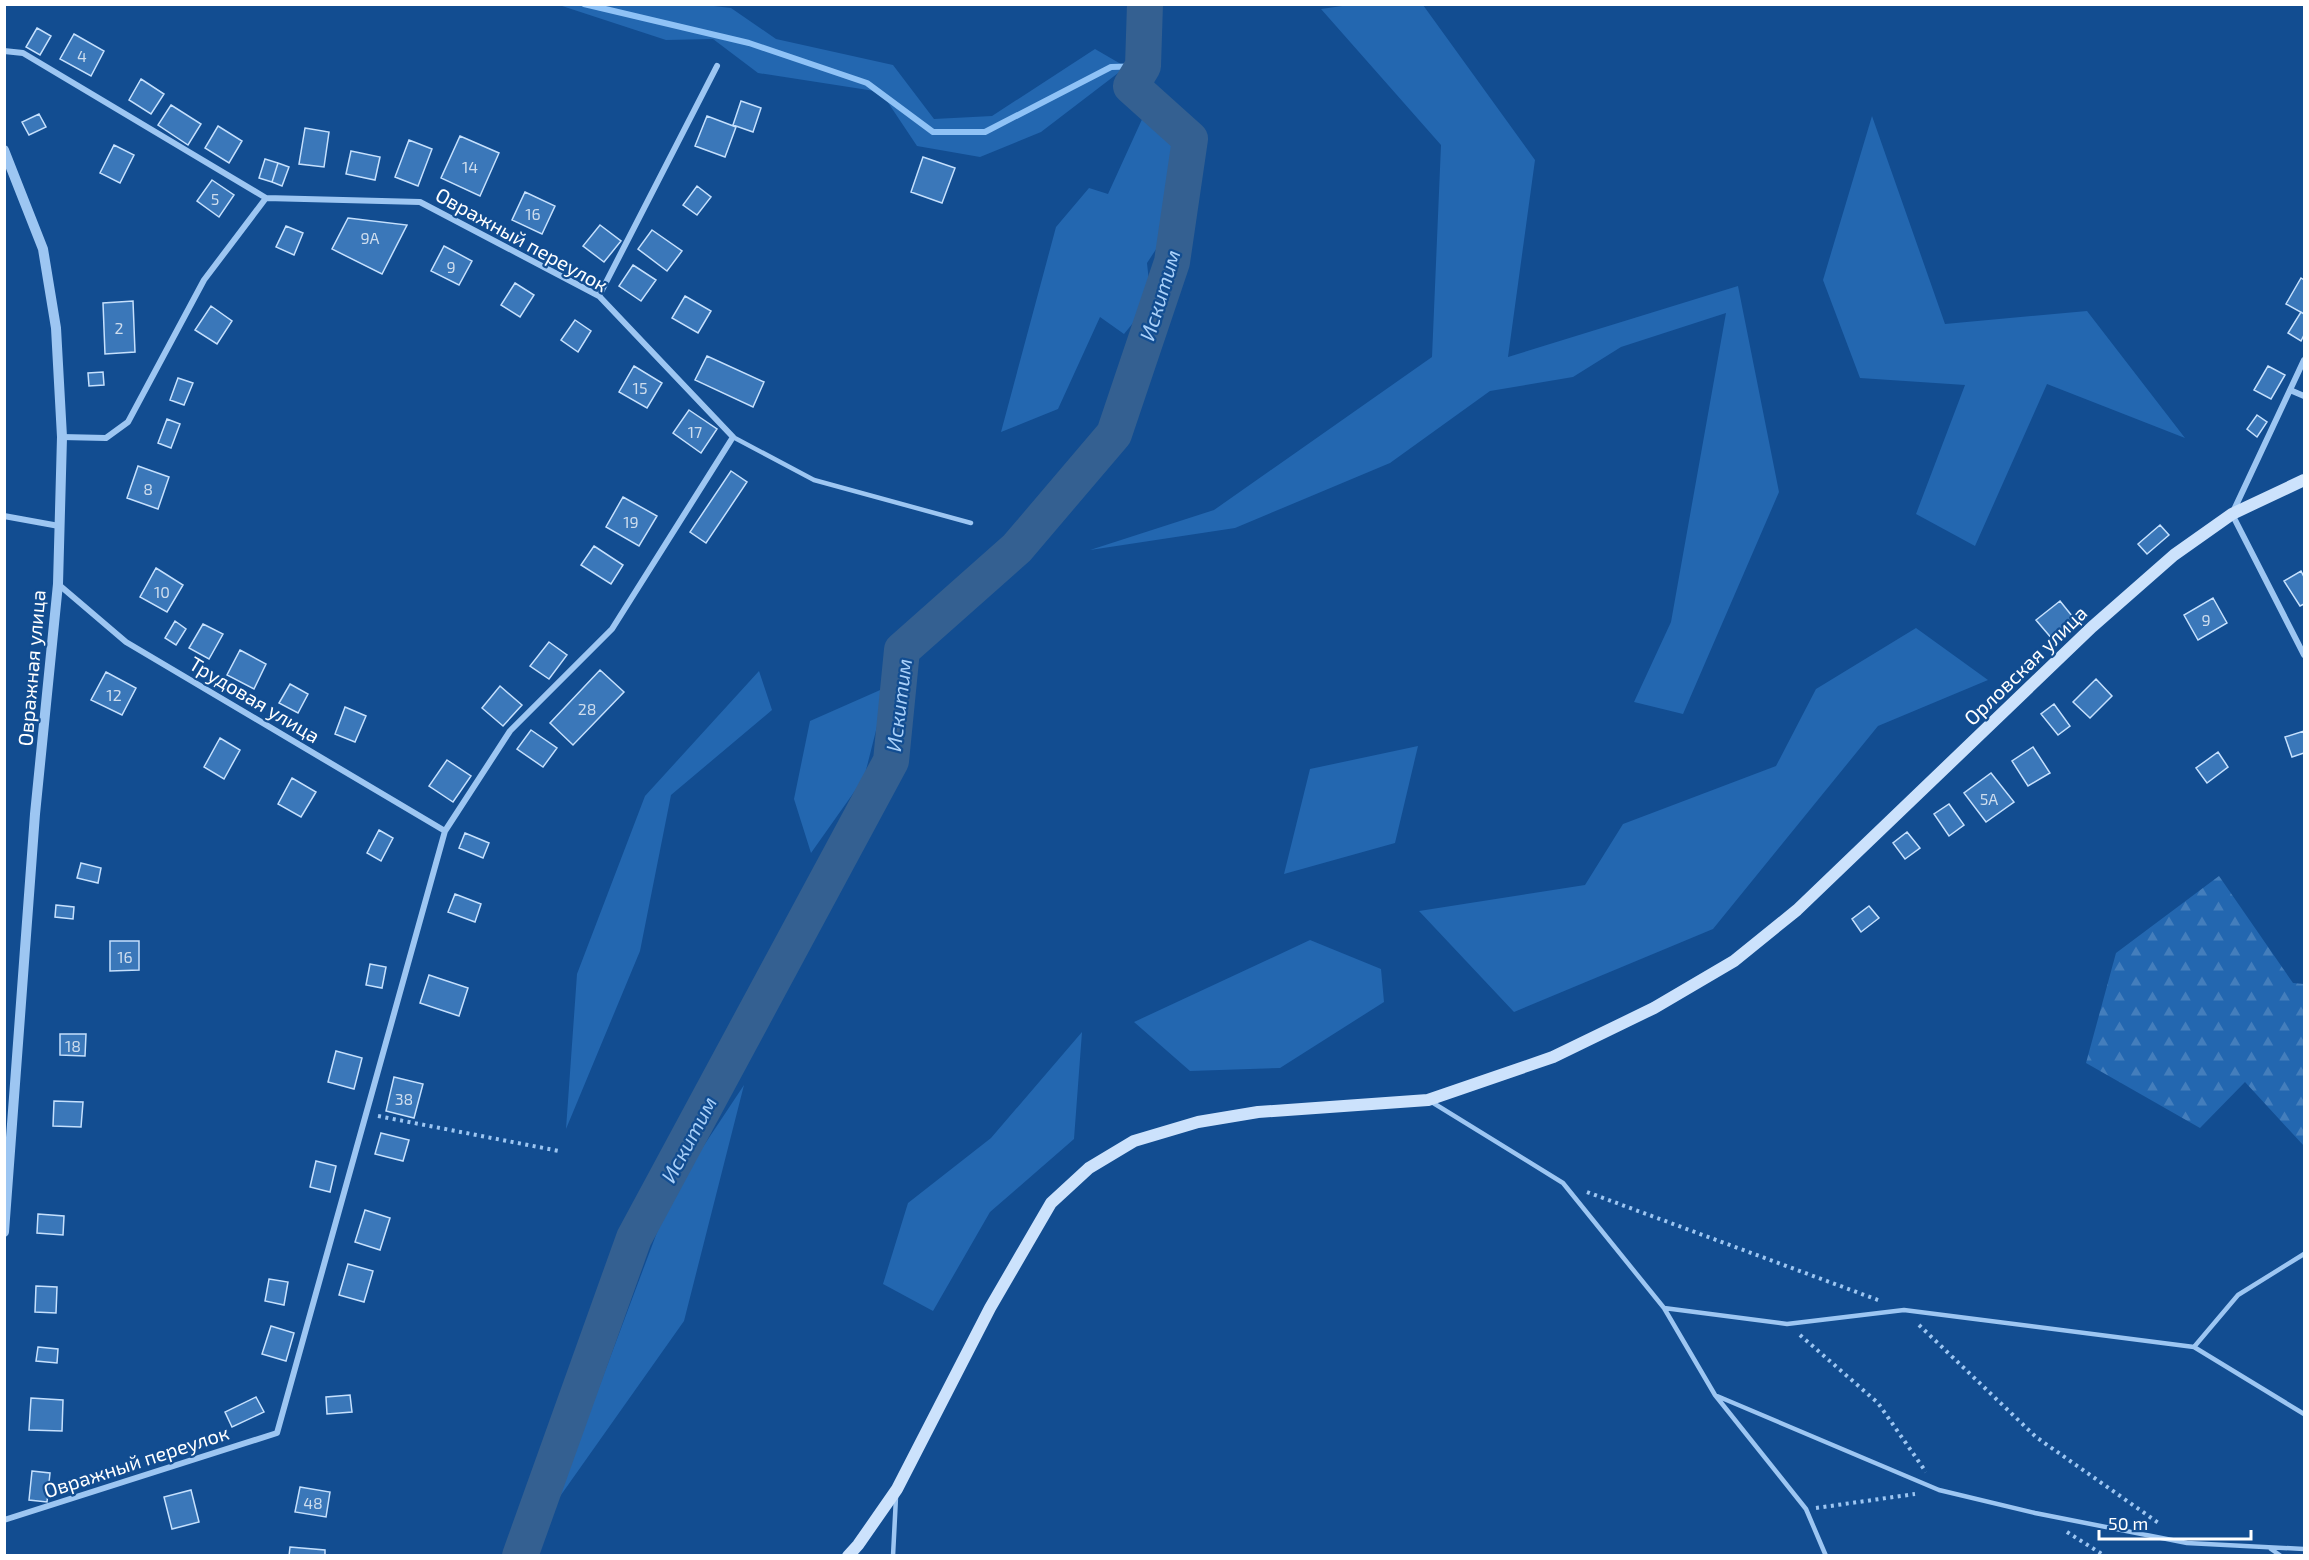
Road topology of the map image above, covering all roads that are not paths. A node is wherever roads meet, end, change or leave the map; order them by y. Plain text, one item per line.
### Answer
1 (4, 51) edge
2 (717, 66) dead end
3 (4, 150) edge
4 (266, 198) junction
5 (599, 296) junction
6 (2304, 360) edge
7 (2290, 390) junction
8 (2304, 396) edge
9 (62, 437) junction
10 (733, 437) junction
11 (2304, 480) edge
12 (2232, 514) junction
13 (4, 516) edge
14 (971, 523) dead end
15 (59, 526) junction
16 (58, 584) junction
17 (2304, 655) edge
18 (445, 831) junction
19 (1428, 1100) junction
20 (4, 1232) edge
21 (2304, 1254) edge
22 (1664, 1308) junction
23 (2194, 1347) junction
24 (1715, 1395) junction
25 (2304, 1414) edge
26 (897, 1489) junction
27 (4, 1520) edge
28 (2271, 1549) junction
29 (2304, 1549) edge
30 (848, 1556) edge
31 (893, 1556) edge
32 (1826, 1556) edge
33 (2281, 1556) edge

1 - 4 street, Овражный переулок
2 - 5 street
3 - 9 street, Овражная улица
4 - 5 street, Овражный переулок
4 - 9 street
5 - 10 street, Овражный переулок
6 - 7 street
7 - 8 street
7 - 12 street
9 - 15 street, Овражная улица
10 - 14 lane
10 - 18 street
11 - 12 main road, Орловская улица
12 - 17 street
12 - 19 main road, Орловская улица
13 - 15 street
15 - 16 street, Овражная улица
16 - 18 street, Трудовая улица
16 - 20 street, Овражная улица
18 - 27 street, Овражный переулок
19 - 22 lane
19 - 26 main road, Орловская улица
21 - 23 lane
22 - 23 lane
22 - 24 lane
23 - 25 lane
24 - 28 lane
24 - 32 lane
26 - 30 main road, Орловская улица
26 - 31 lane
28 - 29 lane
28 - 33 lane

